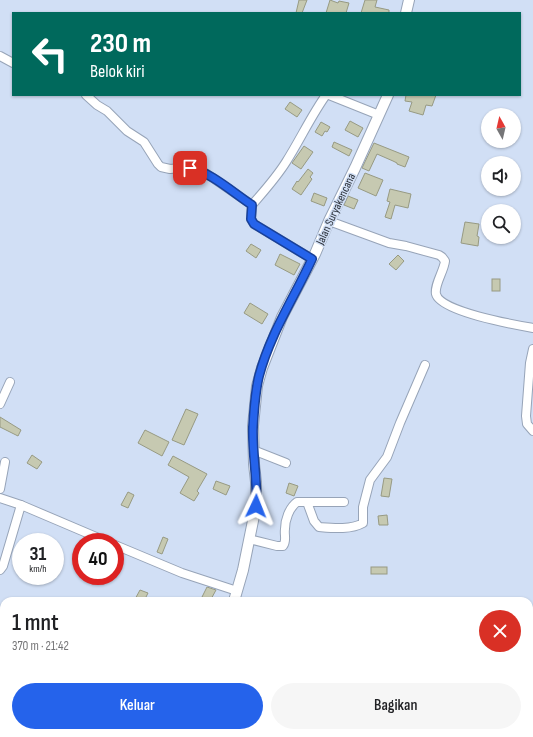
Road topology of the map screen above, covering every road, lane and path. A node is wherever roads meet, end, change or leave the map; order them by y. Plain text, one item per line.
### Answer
1 (409, 0) edge
2 (406, 12) edge
3 (0, 56) edge
4 (12, 62) edge
5 (87, 96) edge
6 (325, 96) edge
7 (331, 96) edge
8 (388, 96) edge
9 (379, 116) junction
10 (252, 205) junction
11 (329, 221) junction
12 (312, 259) junction
13 (533, 328) edge
14 (533, 349) edge
15 (426, 365) dead end
16 (10, 382) dead end
17 (0, 404) edge
18 (533, 431) edge
19 (253, 450) junction
20 (5, 462) dead end
21 (286, 463) dead end
22 (0, 489) edge
23 (0, 498) edge
24 (307, 502) junction
25 (344, 502) dead end
26 (22, 505) junction
27 (87, 533) edge
28 (249, 539) junction
29 (124, 549) edge
30 (0, 570) edge
31 (236, 596) edge

1 - 2 street
3 - 4 street
5 - 10 street
6 - 10 street
7 - 9 street
8 - 9 street, Jalan Suryakencana
9 - 11 street, Jalan Suryakencana
10 - 12 street
11 - 12 street, Jalan Suryakencana
11 - 13 street
12 - 19 street, Jalan Suryakencana
14 - 18 street
15 - 24 street
16 - 17 street
19 - 21 street
19 - 28 street, Jalan Suryakencana
20 - 22 street
23 - 26 street
24 - 25 street
24 - 28 street
26 - 27 street
26 - 30 street
28 - 31 street, Jalan Suryakencana
29 - 31 street

